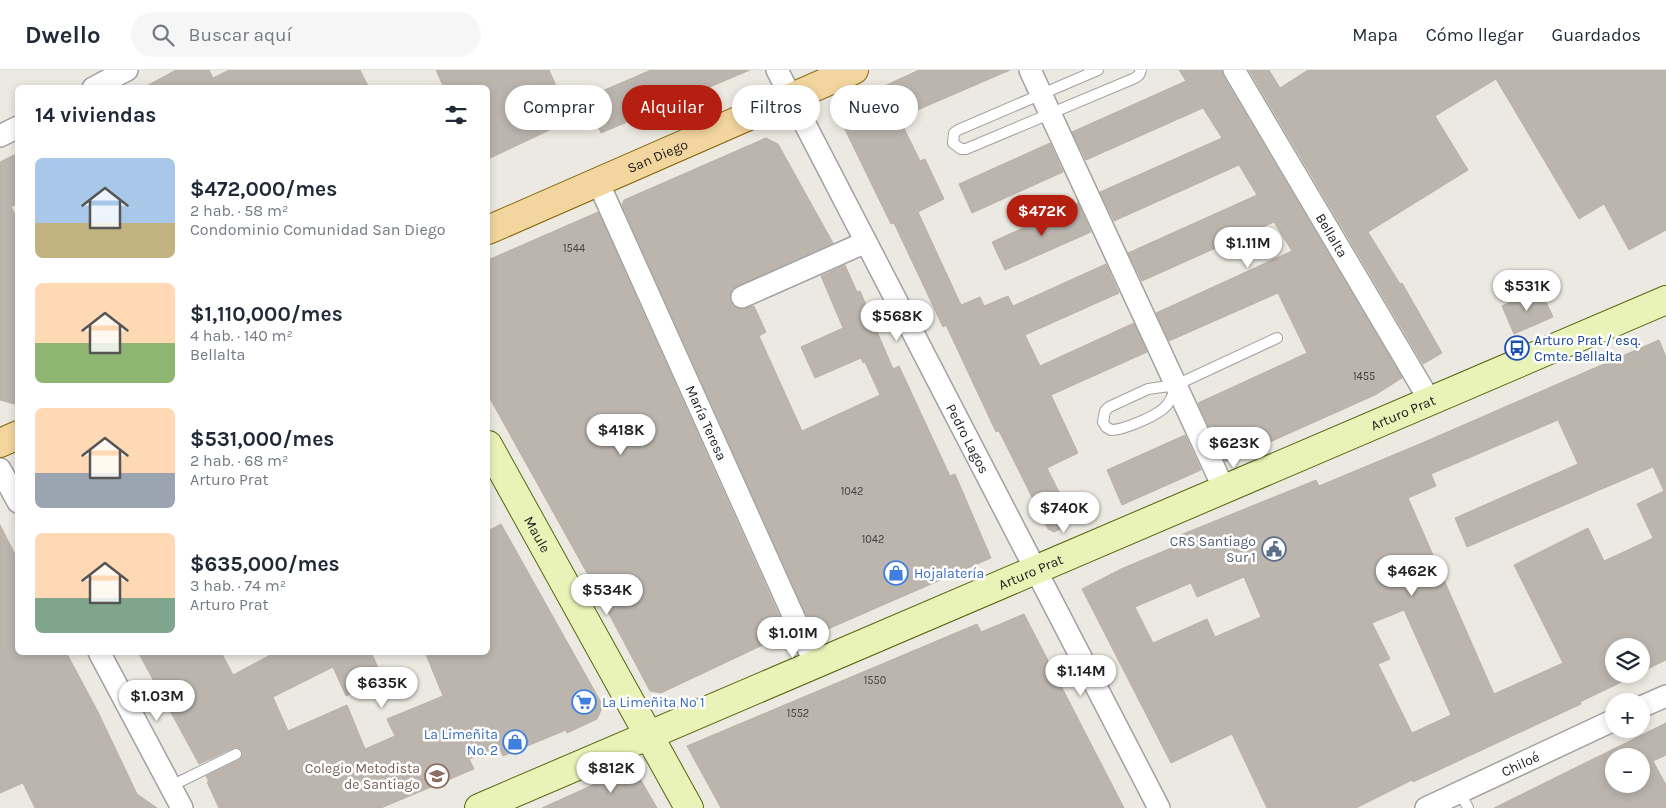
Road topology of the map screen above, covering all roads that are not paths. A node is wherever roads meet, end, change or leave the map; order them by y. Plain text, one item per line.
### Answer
1 (127, 70) edge
2 (777, 70) edge
3 (854, 70) edge
4 (1030, 70) edge
5 (1098, 70) edge
6 (1141, 70) edge
7 (1234, 70) edge
8 (99, 85) edge
9 (785, 85) edge
10 (820, 85) edge
11 (1041, 94) junction
12 (1050, 114) junction
13 (732, 123) edge
14 (15, 128) edge
15 (809, 130) edge
16 (0, 136) edge
17 (598, 182) junction
18 (490, 229) edge
19 (866, 242) junction
20 (742, 298) dead end
21 (1666, 300) edge
22 (1277, 338) dead end
23 (1176, 385) junction
24 (1430, 401) junction
25 (15, 436) edge
26 (0, 443) edge
27 (490, 449) edge
28 (0, 469) edge
29 (1224, 490) junction
30 (15, 496) edge
31 (1035, 570) junction
32 (101, 655) edge
33 (815, 664) junction
34 (1666, 696) edge
35 (1650, 703) edge
36 (1605, 725) edge
37 (648, 735) junction
38 (236, 754) dead end
39 (171, 786) junction
40 (1464, 800) edge
41 (182, 808) edge
42 (479, 808) edge
43 (689, 808) edge
44 (1159, 808) edge
45 (1426, 808) edge

1 - 8 street
2 - 9 street, Pedro Lagos
3 - 10 main road, San Diego
4 - 11 street
5 - 11 lane
6 - 12 lane
7 - 24 street, Bellalta
11 - 12 street
11 - 12 lane
12 - 23 street
13 - 17 main road, San Diego
14 - 16 street
15 - 19 street, Pedro Lagos
17 - 18 main road, San Diego
17 - 33 street, María Teresa
19 - 20 street
19 - 31 street, Pedro Lagos
21 - 24 street, Arturo Prat
22 - 23 lane
23 - 23 lane
23 - 29 street
24 - 29 street, Arturo Prat
25 - 26 main road
27 - 37 street, Maule
28 - 30 street
29 - 31 street, Arturo Prat
31 - 33 street, Arturo Prat
31 - 44 street, Pedro Lagos
32 - 39 street
33 - 37 street, Arturo Prat
34 - 35 street
36 - 40 street, Chiloé
37 - 42 street, Arturo Prat
37 - 43 street, Maule
38 - 39 lane
39 - 41 street
40 - 45 street, Chiloé

